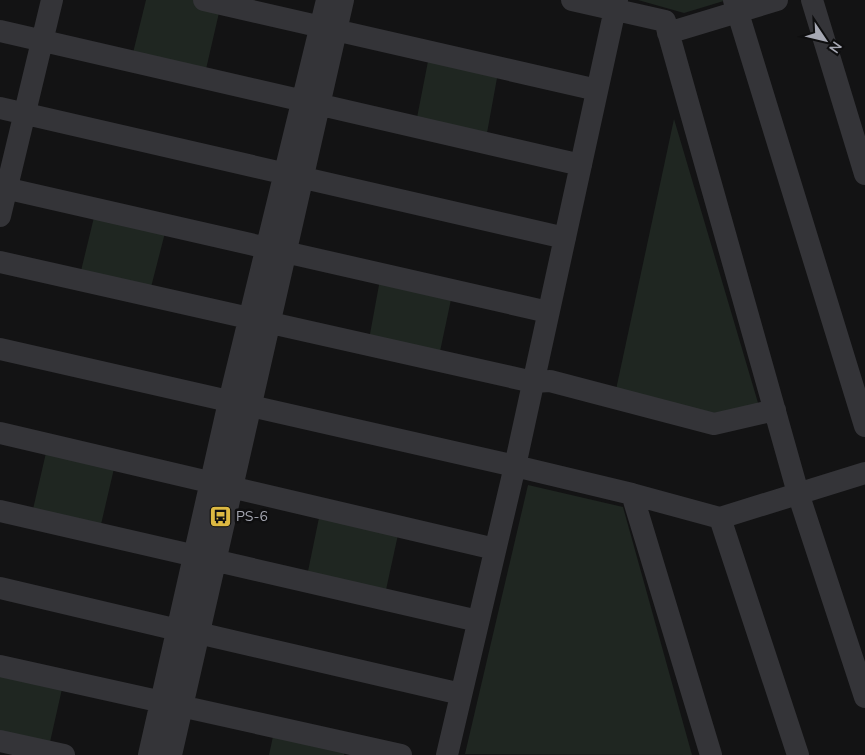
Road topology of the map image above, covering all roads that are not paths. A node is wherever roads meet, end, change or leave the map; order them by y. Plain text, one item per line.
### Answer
1 (52, 0) edge
2 (204, 0) edge
3 (327, 0) edge
4 (343, 0) edge
5 (572, 0) edge
6 (777, 0) edge
7 (812, 0) edge
8 (616, 5) edge
9 (736, 6) edge
10 (328, 28) junction
11 (0, 31) edge
12 (668, 33) junction
13 (42, 41) junction
14 (597, 90) junction
15 (311, 103) junction
16 (0, 108) edge
17 (25, 113) junction
18 (581, 166) junction
19 (865, 174) edge
20 (294, 175) junction
21 (3, 188) edge
22 (0, 216) edge
23 (565, 238) junction
24 (276, 250) junction
25 (0, 262) edge
26 (548, 312) junction
27 (259, 320) junction
28 (0, 349) edge
29 (533, 382) junction
30 (239, 404) junction
31 (775, 410) junction
32 (865, 426) edge
33 (0, 433) edge
34 (515, 466) junction
35 (865, 473) edge
36 (221, 485) junction
37 (798, 493) junction
38 (632, 494) junction
39 (0, 511) edge
40 (720, 518) junction
41 (495, 549) junction
42 (204, 558) junction
43 (0, 588) edge
44 (478, 620) junction
45 (188, 632) junction
46 (0, 666) edge
47 (461, 694) junction
48 (865, 697) edge
49 (172, 704) junction
50 (0, 741) edge
51 (64, 755) edge
52 (149, 755) edge
53 (171, 755) edge
54 (401, 755) edge
55 (447, 755) edge
56 (712, 755) edge
57 (798, 755) edge

1 - 13 street
2 - 10 street
3 - 10 street
4 - 10 street
5 - 8 street
6 - 9 street
7 - 19 street
8 - 12 street
8 - 14 street
9 - 12 street
9 - 32 street
10 - 14 street
10 - 15 street
11 - 13 street
12 - 31 street
13 - 15 street
13 - 17 street
14 - 18 street
15 - 18 street
15 - 20 street
16 - 17 street
17 - 20 street
17 - 21 street
18 - 23 street
20 - 23 street
20 - 24 street
21 - 22 street
21 - 24 street
23 - 26 street
24 - 26 street
24 - 27 street
25 - 27 street
26 - 29 street
27 - 29 street
27 - 30 street
28 - 30 street
29 - 31 street
29 - 34 street
30 - 34 street
30 - 36 street
31 - 37 street
33 - 36 street
34 - 38 street
34 - 41 street
35 - 37 street
36 - 41 street
36 - 42 street
37 - 40 street
37 - 48 street
38 - 40 street
38 - 56 street
39 - 42 street
40 - 57 street
41 - 44 street
42 - 44 street
42 - 45 street
43 - 45 street
44 - 47 street
45 - 47 street
45 - 49 street
46 - 49 street
47 - 55 street
49 - 52 street
49 - 53 street
49 - 54 street
50 - 51 street

